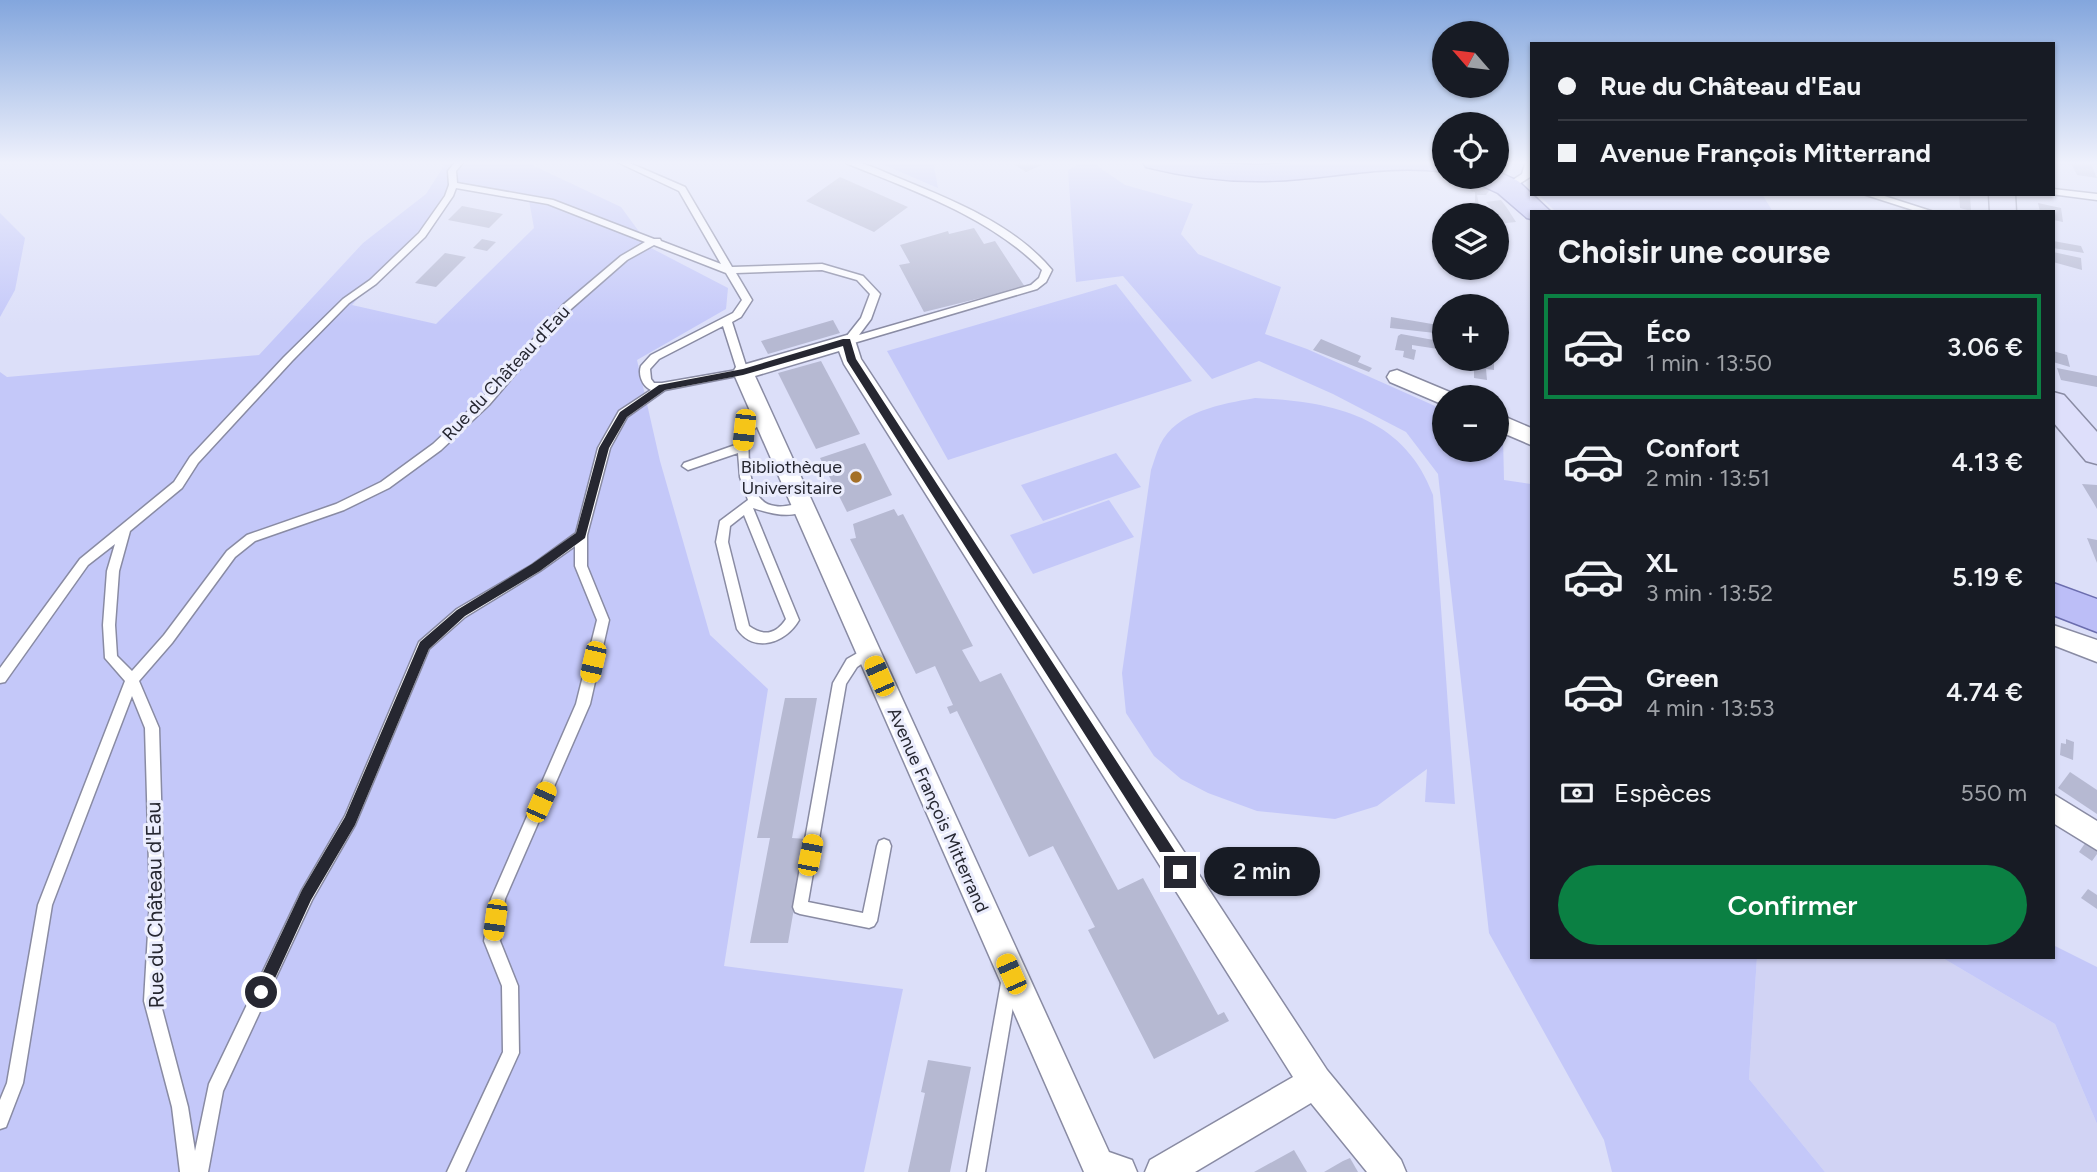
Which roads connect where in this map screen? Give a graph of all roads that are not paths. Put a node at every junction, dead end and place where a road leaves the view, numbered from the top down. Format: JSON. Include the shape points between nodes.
{"nodes":[{"id":1,"x":436,"y":216,"type":"edge"},
{"id":2,"x":587,"y":216,"type":"edge"},
{"id":3,"x":697,"y":216,"type":"edge"},
{"id":4,"x":970,"y":216,"type":"edge"},
{"id":5,"x":657,"y":242,"type":"junction"},
{"id":6,"x":727,"y":270,"type":"junction"},
{"id":7,"x":726,"y":320,"type":"junction"},
{"id":8,"x":846,"y":341,"type":"junction"},
{"id":9,"x":743,"y":372,"type":"junction"},
{"id":10,"x":1398,"y":377,"type":"dead end"},
{"id":11,"x":663,"y":387,"type":"junction"},
{"id":12,"x":1432,"y":393,"type":"edge"},
{"id":13,"x":2055,"y":404,"type":"edge"},
{"id":14,"x":763,"y":416,"type":"junction"},
{"id":15,"x":1509,"y":427,"type":"edge"},
{"id":16,"x":1530,"y":437,"type":"edge"},
{"id":17,"x":742,"y":447,"type":"junction"},
{"id":18,"x":2097,"y":453,"type":"edge"},
{"id":19,"x":688,"y":466,"type":"dead end"},
{"id":20,"x":751,"y":504,"type":"junction"},
{"id":21,"x":803,"y":507,"type":"junction"},
{"id":22,"x":124,"y":530,"type":"junction"},
{"id":23,"x":581,"y":535,"type":"junction"},
{"id":24,"x":2055,"y":599,"type":"edge"},
{"id":25,"x":2097,"y":616,"type":"edge"},
{"id":26,"x":2055,"y":636,"type":"edge"},
{"id":27,"x":2097,"y":651,"type":"edge"},
{"id":28,"x":868,"y":652,"type":"junction"},
{"id":29,"x":0,"y":678,"type":"edge"},
{"id":30,"x":132,"y":680,"type":"junction"},
{"id":31,"x":2055,"y":808,"type":"edge"},
{"id":32,"x":2097,"y":837,"type":"edge"},
{"id":33,"x":884,"y":846,"type":"dead end"},
{"id":34,"x":1011,"y":974,"type":"junction"},
{"id":35,"x":1315,"y":1082,"type":"junction"},
{"id":36,"x":0,"y":1121,"type":"edge"},
{"id":37,"x":189,"y":1172,"type":"edge"},
{"id":38,"x":199,"y":1172,"type":"edge"},
{"id":39,"x":456,"y":1172,"type":"edge"},
{"id":40,"x":976,"y":1172,"type":"edge"},
{"id":41,"x":1120,"y":1172,"type":"edge"},
{"id":42,"x":1162,"y":1172,"type":"edge"},
{"id":43,"x":1389,"y":1172,"type":"edge"}],
"edges":[{"from":1,"to":22,"type":"lane","via":[[373,282],[346,301],[194,460],[178,485]]},
{"from":2,"to":5,"type":"lane"},
{"from":3,"to":6,"type":"lane"},
{"from":4,"to":8,"type":"lane","via":[[1029,251],[1047,270],[1043,280],[1034,287]]},
{"from":5,"to":6,"type":"lane"},
{"from":5,"to":30,"type":"lane","name":"Rue du Château d'Eau","via":[[624,258],[567,307],[485,402],[437,447],[385,485],[340,507],[251,538],[231,554]]},
{"from":6,"to":7,"type":"lane","via":[[747,300]]},
{"from":6,"to":8,"type":"lane","via":[[822,267],[860,278],[875,294],[866,318]]},
{"from":7,"to":9,"type":"lane"},
{"from":7,"to":11,"type":"lane","via":[[655,358],[645,368],[651,386]]},
{"from":8,"to":9,"type":"street"},
{"from":8,"to":35,"type":"street","via":[[851,359]]},
{"from":9,"to":11,"type":"lane"},
{"from":9,"to":14,"type":"street","name":"Avenue François Mitterrand"},
{"from":10,"to":12,"type":"street"},
{"from":11,"to":23,"type":"lane","via":[[623,414],[604,448]]},
{"from":13,"to":18,"type":"main road"},
{"from":14,"to":17,"type":"lane","via":[[744,430]]},
{"from":14,"to":21,"type":"street","name":"Avenue François Mitterrand"},
{"from":15,"to":16,"type":"street"},
{"from":17,"to":19,"type":"lane"},
{"from":17,"to":20,"type":"lane"},
{"from":20,"to":20,"type":"lane","via":[[724,524],[722,542],[743,629],[753,637],[772,639],[787,631],[793,620]]},
{"from":20,"to":21,"type":"lane","via":[[773,511]]},
{"from":21,"to":28,"type":"street","name":"Avenue François Mitterrand"},
{"from":22,"to":29,"type":"lane","via":[[84,562]]},
{"from":22,"to":30,"type":"lane","name":"Rue du Château d'Eau","via":[[113,571],[109,625],[111,658]]},
{"from":23,"to":38,"type":"lane","via":[[461,613],[424,646],[351,820],[307,895],[215,1090]]},
{"from":23,"to":39,"type":"lane","via":[[581,566],[603,620],[583,704],[498,899],[492,941],[510,986],[511,1053]]},
{"from":24,"to":25,"type":"main road"},
{"from":26,"to":27,"type":"street"},
{"from":28,"to":33,"type":"lane","via":[[852,663],[840,683],[800,907],[869,921]]},
{"from":28,"to":34,"type":"street","name":"Avenue François Mitterrand"},
{"from":30,"to":36,"type":"lane","name":"Rue du Château d'Eau","via":[[45,905],[15,1083]]},
{"from":30,"to":37,"type":"lane","name":"Rue du Château d'Eau","via":[[152,728],[157,899],[152,1000],[180,1107]]},
{"from":31,"to":32,"type":"street"},
{"from":34,"to":40,"type":"lane"},
{"from":34,"to":41,"type":"street","name":"Avenue François Mitterrand","via":[[1098,1165]]},
{"from":35,"to":42,"type":"street"},
{"from":35,"to":43,"type":"street"}]}
